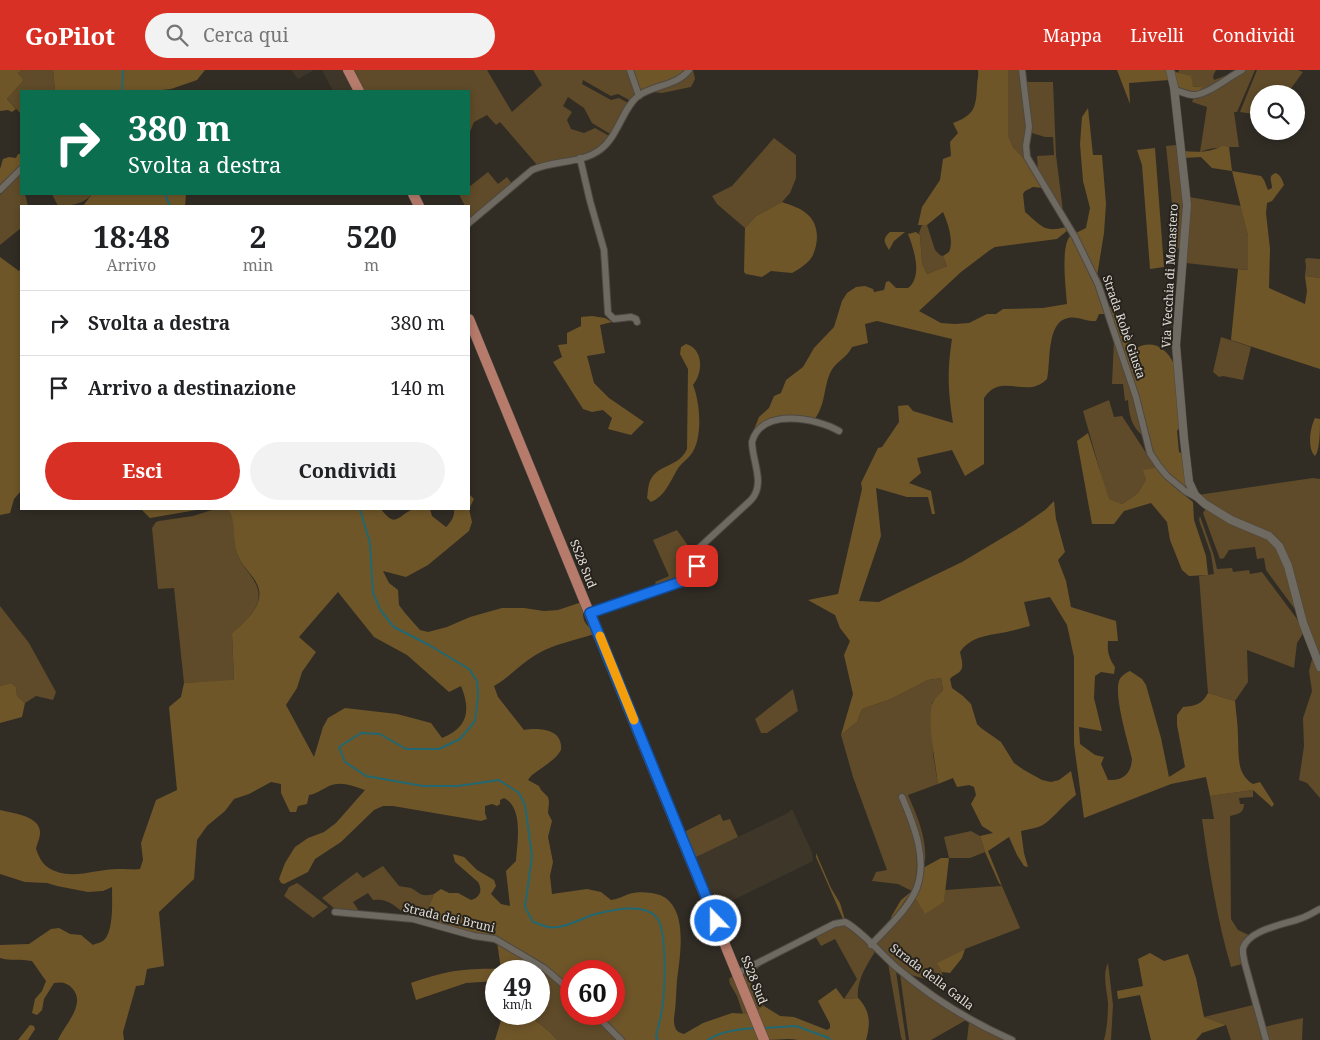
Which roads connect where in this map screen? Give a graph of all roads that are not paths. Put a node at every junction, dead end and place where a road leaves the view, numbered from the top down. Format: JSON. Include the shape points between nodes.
{"nodes":[{"id":1,"x":348,"y":70,"type":"edge"},
{"id":2,"x":630,"y":70,"type":"edge"},
{"id":3,"x":689,"y":70,"type":"edge"},
{"id":4,"x":1022,"y":70,"type":"edge"},
{"id":5,"x":1170,"y":70,"type":"edge"},
{"id":6,"x":1242,"y":70,"type":"edge"},
{"id":7,"x":358,"y":90,"type":"edge"},
{"id":8,"x":1174,"y":90,"type":"junction"},
{"id":9,"x":639,"y":96,"type":"junction"},
{"id":10,"x":580,"y":158,"type":"junction"},
{"id":11,"x":20,"y":170,"type":"edge"},
{"id":12,"x":0,"y":190,"type":"edge"},
{"id":13,"x":470,"y":222,"type":"edge"},
{"id":14,"x":470,"y":321,"type":"edge"},
{"id":15,"x":637,"y":322,"type":"dead end"},
{"id":16,"x":839,"y":431,"type":"dead end"},
{"id":17,"x":1196,"y":497,"type":"junction"},
{"id":18,"x":590,"y":613,"type":"junction"},
{"id":19,"x":1320,"y":667,"type":"edge"},
{"id":20,"x":902,"y":797,"type":"dead end"},
{"id":21,"x":1320,"y":909,"type":"edge"},
{"id":22,"x":335,"y":912,"type":"dead end"},
{"id":23,"x":871,"y":945,"type":"junction"},
{"id":24,"x":738,"y":973,"type":"junction"},
{"id":25,"x":560,"y":982,"type":"edge"},
{"id":26,"x":606,"y":1025,"type":"edge"},
{"id":27,"x":621,"y":1040,"type":"edge"},
{"id":28,"x":764,"y":1040,"type":"edge"},
{"id":29,"x":1012,"y":1040,"type":"edge"},
{"id":30,"x":1266,"y":1040,"type":"edge"}],
"edges":[{"from":1,"to":7,"type":"main road"},
{"from":2,"to":9,"type":"street"},
{"from":3,"to":9,"type":"street","via":[[681,78]]},
{"from":4,"to":17,"type":"street","name":"Strada Robè Giusta","via":[[1029,126],[1027,157],[1075,237],[1098,284],[1136,397],[1150,453],[1167,476],[1184,492]]},
{"from":5,"to":8,"type":"street","name":"Via Vecchia di Monastero"},
{"from":6,"to":8,"type":"street","via":[[1200,94]]},
{"from":8,"to":17,"type":"street","name":"Via Vecchia di Monastero","via":[[1187,208],[1177,357],[1189,479]]},
{"from":9,"to":10,"type":"street","via":[[606,145],[592,155]]},
{"from":10,"to":13,"type":"street","via":[[534,169]]},
{"from":10,"to":15,"type":"street","via":[[604,250],[608,313],[614,319],[633,317]]},
{"from":11,"to":12,"type":"street"},
{"from":14,"to":18,"type":"main road","name":"SS28 Sud"},
{"from":16,"to":18,"type":"street","via":[[820,423],[790,418],[764,425],[752,442],[758,480],[756,494],[699,548],[697,568],[691,578]]},
{"from":17,"to":19,"type":"street","via":[[1228,518],[1270,537],[1280,546]]},
{"from":18,"to":24,"type":"main road","name":"SS28 Sud"},
{"from":20,"to":23,"type":"street","via":[[918,844],[918,884],[904,908]]},
{"from":21,"to":30,"type":"street","via":[[1303,918],[1265,929],[1244,947],[1245,964]]},
{"from":22,"to":25,"type":"street","name":"Strada dei Bruni","via":[[410,919],[495,939],[544,968]]},
{"from":23,"to":24,"type":"street","name":"Strada della Galla","via":[[850,925],[840,922]]},
{"from":23,"to":29,"type":"street","name":"Strada della Galla","via":[[907,976],[959,1013]]},
{"from":24,"to":28,"type":"main road","name":"SS28 Sud"},
{"from":26,"to":27,"type":"street"}]}
